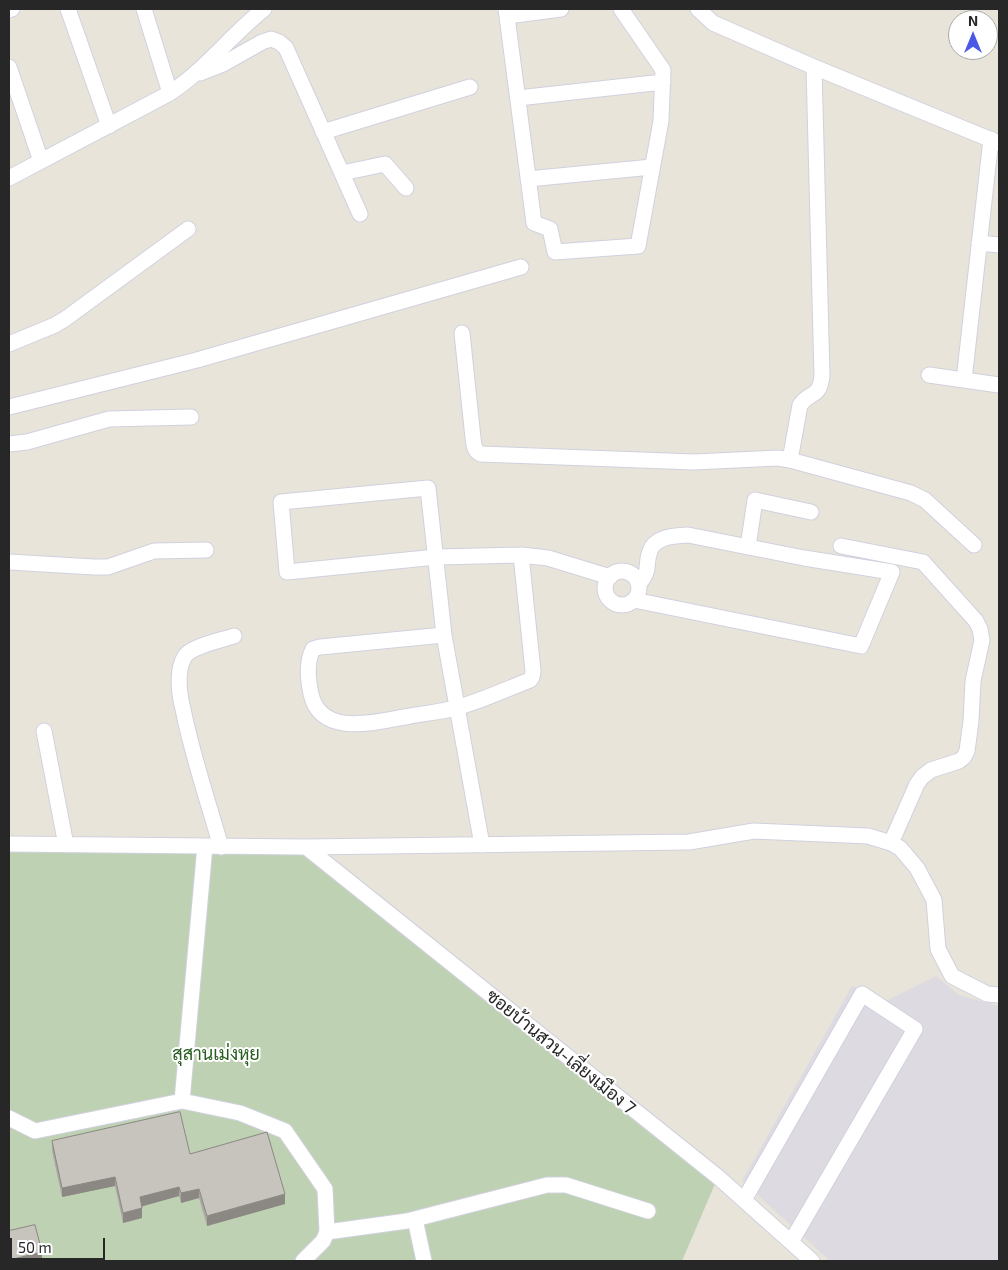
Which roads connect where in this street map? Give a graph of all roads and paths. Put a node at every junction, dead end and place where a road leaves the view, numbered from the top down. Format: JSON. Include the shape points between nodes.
{"nodes":[{"id":1,"x":68,"y":9,"type":"edge"},
{"id":2,"x":144,"y":9,"type":"edge"},
{"id":3,"x":264,"y":9,"type":"edge"},
{"id":4,"x":560,"y":9,"type":"edge"},
{"id":5,"x":621,"y":9,"type":"edge"},
{"id":6,"x":698,"y":9,"type":"edge"},
{"id":7,"x":507,"y":12,"type":"edge"},
{"id":8,"x":9,"y":67,"type":"edge"},
{"id":9,"x":814,"y":67,"type":"junction"},
{"id":10,"x":194,"y":76,"type":"junction"},
{"id":11,"x":662,"y":82,"type":"junction"},
{"id":12,"x":470,"y":88,"type":"dead end"},
{"id":13,"x":170,"y":92,"type":"junction"},
{"id":14,"x":518,"y":98,"type":"junction"},
{"id":15,"x":109,"y":126,"type":"junction"},
{"id":16,"x":323,"y":132,"type":"junction"},
{"id":17,"x":995,"y":141,"type":"edge"},
{"id":18,"x":42,"y":161,"type":"junction"},
{"id":19,"x":652,"y":167,"type":"junction"},
{"id":20,"x":342,"y":173,"type":"junction"},
{"id":21,"x":9,"y":178,"type":"edge"},
{"id":22,"x":528,"y":179,"type":"junction"},
{"id":23,"x":406,"y":188,"type":"dead end"},
{"id":24,"x":360,"y":214,"type":"dead end"},
{"id":25,"x":188,"y":229,"type":"dead end"},
{"id":26,"x":979,"y":243,"type":"junction"},
{"id":27,"x":999,"y":245,"type":"edge"},
{"id":28,"x":521,"y":267,"type":"dead end"},
{"id":29,"x":462,"y":333,"type":"dead end"},
{"id":30,"x":9,"y":344,"type":"edge"},
{"id":31,"x":929,"y":375,"type":"dead end"},
{"id":32,"x":964,"y":380,"type":"junction"},
{"id":33,"x":999,"y":385,"type":"edge"},
{"id":34,"x":9,"y":407,"type":"edge"},
{"id":35,"x":191,"y":417,"type":"dead end"},
{"id":36,"x":9,"y":444,"type":"edge"},
{"id":37,"x":790,"y":460,"type":"junction"},
{"id":38,"x":811,"y":512,"type":"dead end"},
{"id":39,"x":974,"y":545,"type":"dead end"},
{"id":40,"x":748,"y":546,"type":"junction"},
{"id":41,"x":841,"y":546,"type":"dead end"},
{"id":42,"x":206,"y":550,"type":"dead end"},
{"id":43,"x":521,"y":554,"type":"junction"},
{"id":44,"x":436,"y":557,"type":"junction"},
{"id":45,"x":9,"y":562,"type":"edge"},
{"id":46,"x":610,"y":577,"type":"junction"},
{"id":47,"x":639,"y":584,"type":"junction"},
{"id":48,"x":634,"y":600,"type":"junction"},
{"id":49,"x":444,"y":635,"type":"junction"},
{"id":50,"x":234,"y":636,"type":"dead end"},
{"id":51,"x":458,"y":707,"type":"junction"},
{"id":52,"x":44,"y":731,"type":"dead end"},
{"id":53,"x":891,"y":843,"type":"junction"},
{"id":54,"x":9,"y":844,"type":"edge"},
{"id":55,"x":66,"y":845,"type":"junction"},
{"id":56,"x":482,"y":845,"type":"junction"},
{"id":57,"x":206,"y":846,"type":"junction"},
{"id":58,"x":221,"y":847,"type":"junction"},
{"id":59,"x":306,"y":847,"type":"junction"},
{"id":60,"x":999,"y":996,"type":"edge"},
{"id":61,"x":182,"y":1101,"type":"junction"},
{"id":62,"x":9,"y":1118,"type":"edge"},
{"id":63,"x":744,"y":1200,"type":"junction"},
{"id":64,"x":648,"y":1211,"type":"dead end"},
{"id":65,"x":415,"y":1219,"type":"junction"},
{"id":66,"x":327,"y":1232,"type":"junction"},
{"id":67,"x":791,"y":1242,"type":"junction"},
{"id":68,"x":303,"y":1261,"type":"edge"},
{"id":69,"x":424,"y":1261,"type":"edge"},
{"id":70,"x":812,"y":1261,"type":"edge"}],
"edges":[{"from":1,"to":15,"type":"street"},
{"from":2,"to":13,"type":"street"},
{"from":3,"to":10,"type":"street"},
{"from":4,"to":7,"type":"street"},
{"from":5,"to":11,"type":"street","via":[[663,70]]},
{"from":6,"to":9,"type":"street","via":[[713,23]]},
{"from":7,"to":14,"type":"street"},
{"from":8,"to":18,"type":"street"},
{"from":9,"to":17,"type":"street"},
{"from":9,"to":37,"type":"street","via":[[822,376],[817,392],[800,405]]},
{"from":10,"to":13,"type":"street"},
{"from":10,"to":16,"type":"street","via":[[262,42],[271,39],[279,42],[286,48]]},
{"from":11,"to":14,"type":"street"},
{"from":11,"to":19,"type":"street","via":[[661,121]]},
{"from":12,"to":16,"type":"street"},
{"from":13,"to":15,"type":"street"},
{"from":14,"to":22,"type":"street"},
{"from":15,"to":18,"type":"street"},
{"from":16,"to":20,"type":"street"},
{"from":17,"to":26,"type":"street"},
{"from":18,"to":21,"type":"street"},
{"from":19,"to":22,"type":"street"},
{"from":19,"to":22,"type":"street","via":[[638,246],[555,252],[550,229],[534,223]]},
{"from":20,"to":23,"type":"street","via":[[385,164]]},
{"from":20,"to":24,"type":"street"},
{"from":25,"to":30,"type":"street","via":[[65,319]]},
{"from":26,"to":27,"type":"street"},
{"from":26,"to":32,"type":"street"},
{"from":28,"to":34,"type":"street","via":[[197,360]]},
{"from":29,"to":37,"type":"street","via":[[473,438],[477,452],[481,454],[694,462],[763,457]]},
{"from":31,"to":32,"type":"street"},
{"from":32,"to":33,"type":"street"},
{"from":35,"to":36,"type":"street","via":[[108,420],[28,442]]},
{"from":37,"to":39,"type":"street","via":[[911,493],[925,500]]},
{"from":38,"to":40,"type":"street","via":[[755,500]]},
{"from":40,"to":47,"type":"street","via":[[688,535],[667,537],[652,547],[648,571]]},
{"from":40,"to":48,"type":"street","via":[[892,572],[861,646]]},
{"from":41,"to":53,"type":"street","via":[[924,562],[976,621],[982,634],[973,681],[967,751],[959,761],[931,770],[922,777]]},
{"from":42,"to":45,"type":"street","via":[[154,551],[101,567]]},
{"from":43,"to":44,"type":"street"},
{"from":43,"to":46,"type":"street","via":[[548,558]]},
{"from":43,"to":51,"type":"street","via":[[532,677]]},
{"from":44,"to":44,"type":"street","via":[[428,488],[280,502],[287,572]]},
{"from":44,"to":49,"type":"street"},
{"from":46,"to":47,"type":"street","via":[[619,572],[629,573]]},
{"from":46,"to":48,"type":"street","via":[[606,592],[613,602],[624,605]]},
{"from":47,"to":48,"type":"street"},
{"from":49,"to":51,"type":"street"},
{"from":49,"to":51,"type":"street","via":[[313,649],[308,671],[309,685],[316,709],[348,724],[358,725]]},
{"from":50,"to":58,"type":"street","via":[[196,648],[186,655],[181,666],[182,708]]},
{"from":51,"to":56,"type":"street"},
{"from":52,"to":55,"type":"street"},
{"from":53,"to":56,"type":"street","via":[[868,836],[754,831],[688,842]]},
{"from":53,"to":60,"type":"street","via":[[918,868],[934,900],[938,949],[952,976],[987,994]]},
{"from":54,"to":55,"type":"street"},
{"from":55,"to":57,"type":"street"},
{"from":56,"to":59,"type":"street"},
{"from":57,"to":58,"type":"street"},
{"from":57,"to":61,"type":"street"},
{"from":58,"to":59,"type":"street"},
{"from":59,"to":63,"type":"street","name":"ซอยบ้านสวน-เลี่ยงเมือง 7"},
{"from":61,"to":62,"type":"street","via":[[35,1131]]},
{"from":61,"to":66,"type":"street","via":[[240,1112],[285,1131],[325,1189]]},
{"from":63,"to":67,"type":"street","name":"ซอยบ้านสวน-เลี่ยงเมือง 7"},
{"from":63,"to":67,"type":"street","via":[[862,994],[915,1029]]},
{"from":64,"to":65,"type":"street","via":[[554,1184]]},
{"from":65,"to":66,"type":"street"},
{"from":65,"to":69,"type":"street"},
{"from":66,"to":68,"type":"street","via":[[323,1241]]},
{"from":67,"to":70,"type":"street","name":"ซอยบ้านสวน-เลี่ยงเมือง 7"}]}
